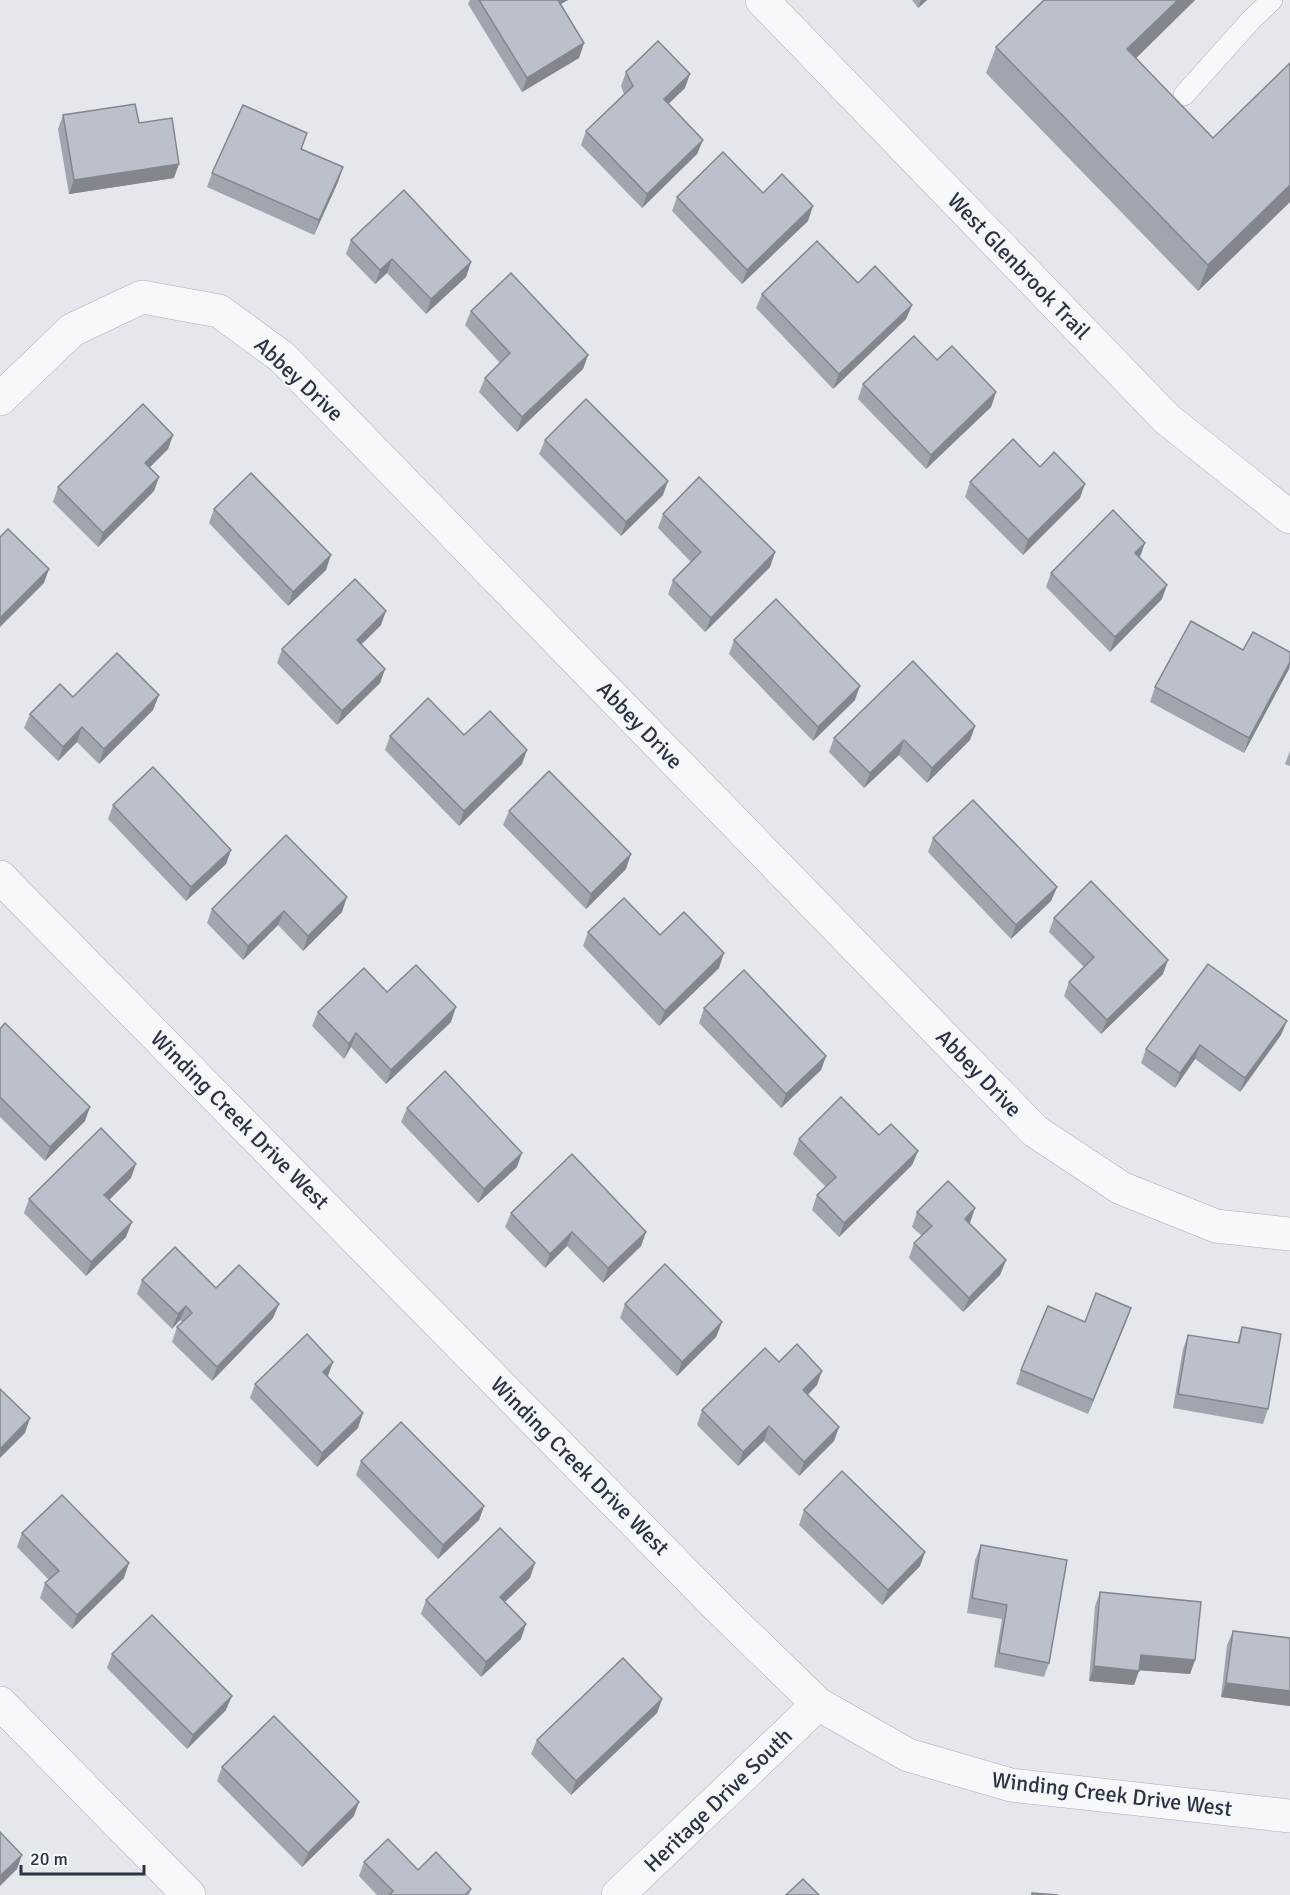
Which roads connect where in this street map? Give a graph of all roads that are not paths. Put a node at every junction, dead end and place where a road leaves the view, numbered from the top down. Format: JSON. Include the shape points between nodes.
{"nodes":[{"id":1,"x":762,"y":0,"type":"edge"},
{"id":2,"x":1272,"y":0,"type":"edge"},
{"id":3,"x":1184,"y":95,"type":"dead end"},
{"id":4,"x":0,"y":399,"type":"edge"},
{"id":5,"x":1290,"y":518,"type":"edge"},
{"id":6,"x":0,"y":877,"type":"edge"},
{"id":7,"x":1290,"y":1234,"type":"edge"},
{"id":8,"x":0,"y":1703,"type":"edge"},
{"id":9,"x":818,"y":1704,"type":"junction"},
{"id":10,"x":1290,"y":1816,"type":"edge"},
{"id":11,"x":189,"y":1895,"type":"edge"},
{"id":12,"x":618,"y":1895,"type":"edge"}],
"edges":[{"from":1,"to":5,"type":"street","name":"West Glenbrook Trail","via":[[1167,419]]},
{"from":2,"to":3,"type":"lane"},
{"from":4,"to":7,"type":"street","name":"Abbey Drive","via":[[72,330],[142,297],[219,311],[282,357],[1035,1131],[1121,1188],[1216,1226]]},
{"from":6,"to":9,"type":"street","name":"Winding Creek Drive West"},
{"from":8,"to":11,"type":"street"},
{"from":9,"to":10,"type":"street","name":"Winding Creek Drive West","via":[[908,1755],[1011,1785]]},
{"from":9,"to":12,"type":"street","name":"Heritage Drive South"}]}
